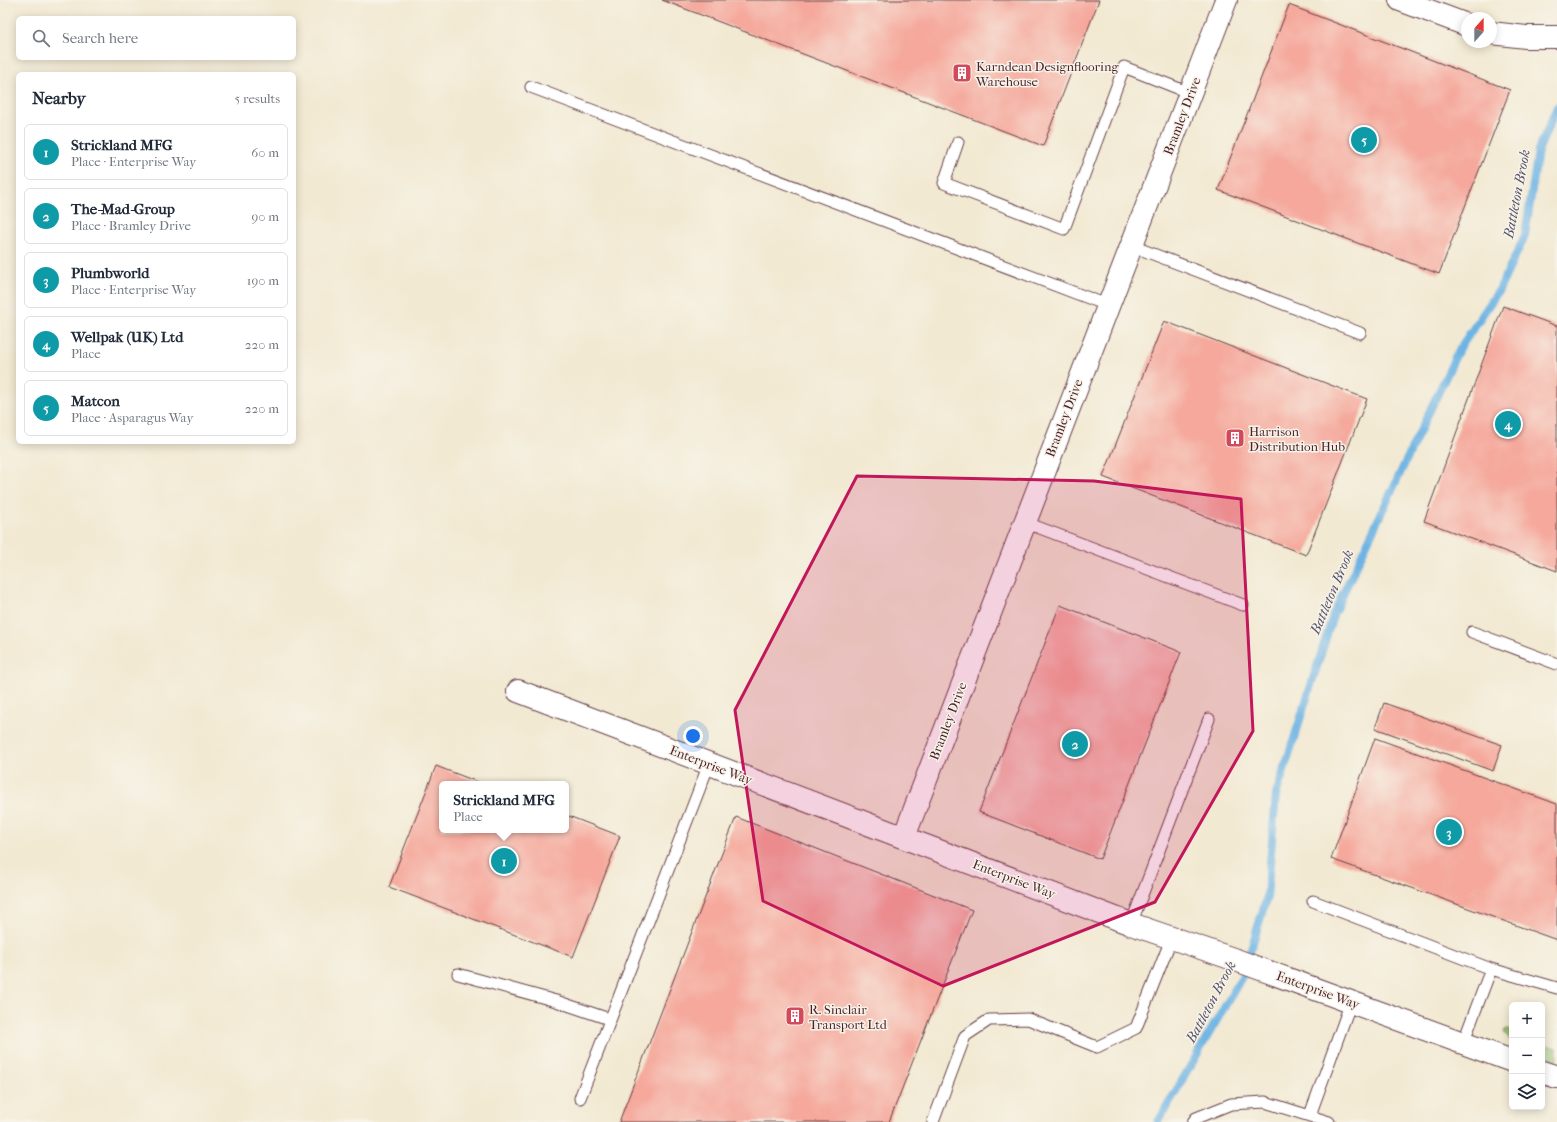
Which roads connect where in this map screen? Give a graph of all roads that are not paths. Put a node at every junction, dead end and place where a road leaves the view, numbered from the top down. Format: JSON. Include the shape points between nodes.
{"nodes":[{"id":1,"x":1226,"y":0,"type":"edge"},
{"id":2,"x":1400,"y":0,"type":"edge"},
{"id":3,"x":1461,"y":23,"type":"edge"},
{"id":4,"x":1497,"y":34,"type":"edge"},
{"id":5,"x":1557,"y":37,"type":"edge"},
{"id":6,"x":531,"y":87,"type":"dead end"},
{"id":7,"x":1190,"y":93,"type":"junction"},
{"id":8,"x":958,"y":142,"type":"dead end"},
{"id":9,"x":1132,"y":246,"type":"junction"},
{"id":10,"x":1108,"y":305,"type":"junction"},
{"id":11,"x":1360,"y":333,"type":"dead end"},
{"id":12,"x":1024,"y":522,"type":"junction"},
{"id":13,"x":1243,"y":605,"type":"dead end"},
{"id":14,"x":1472,"y":632,"type":"dead end"},
{"id":15,"x":1557,"y":664,"type":"edge"},
{"id":16,"x":518,"y":691,"type":"dead end"},
{"id":17,"x":1209,"y":719,"type":"dead end"},
{"id":18,"x":709,"y":764,"type":"junction"},
{"id":19,"x":904,"y":837,"type":"junction"},
{"id":20,"x":1313,"y":901,"type":"dead end"},
{"id":21,"x":1131,"y":924,"type":"junction"},
{"id":22,"x":1172,"y":937,"type":"junction"},
{"id":23,"x":1491,"y":969,"type":"junction"},
{"id":24,"x":458,"y":974,"type":"dead end"},
{"id":25,"x":1557,"y":988,"type":"edge"},
{"id":26,"x":1352,"y":1002,"type":"junction"},
{"id":27,"x":610,"y":1019,"type":"junction"},
{"id":28,"x":1463,"y":1043,"type":"junction"},
{"id":29,"x":1509,"y":1060,"type":"edge"},
{"id":30,"x":1545,"y":1073,"type":"edge"},
{"id":31,"x":1557,"y":1077,"type":"edge"},
{"id":32,"x":580,"y":1098,"type":"dead end"},
{"id":33,"x":1310,"y":1115,"type":"junction"},
{"id":34,"x":933,"y":1122,"type":"edge"},
{"id":35,"x":1193,"y":1122,"type":"edge"},
{"id":36,"x":1329,"y":1122,"type":"edge"}],
"edges":[{"from":1,"to":7,"type":"street","name":"Bramley Drive"},
{"from":2,"to":3,"type":"street"},
{"from":4,"to":5,"type":"street"},
{"from":6,"to":10,"type":"lane"},
{"from":7,"to":8,"type":"lane","via":[[1124,67],[1064,229],[944,183]]},
{"from":7,"to":9,"type":"street","name":"Bramley Drive"},
{"from":9,"to":10,"type":"street","name":"Bramley Drive"},
{"from":9,"to":11,"type":"lane"},
{"from":10,"to":12,"type":"street","name":"Bramley Drive"},
{"from":12,"to":13,"type":"lane"},
{"from":12,"to":19,"type":"street","name":"Bramley Drive"},
{"from":14,"to":15,"type":"lane"},
{"from":16,"to":18,"type":"street","name":"Enterprise Way"},
{"from":17,"to":21,"type":"lane"},
{"from":18,"to":19,"type":"street","name":"Enterprise Way"},
{"from":18,"to":27,"type":"lane"},
{"from":19,"to":21,"type":"street","name":"Enterprise Way"},
{"from":20,"to":23,"type":"lane"},
{"from":21,"to":22,"type":"street","name":"Enterprise Way"},
{"from":22,"to":26,"type":"street","name":"Enterprise Way"},
{"from":22,"to":34,"type":"lane","via":[[1136,1028],[1096,1047],[1028,1019],[989,1020],[965,1036]]},
{"from":23,"to":25,"type":"lane"},
{"from":23,"to":28,"type":"lane"},
{"from":24,"to":27,"type":"lane"},
{"from":26,"to":28,"type":"street","name":"Enterprise Way"},
{"from":26,"to":33,"type":"lane"},
{"from":27,"to":32,"type":"lane"},
{"from":28,"to":29,"type":"street","name":"Enterprise Way"},
{"from":30,"to":31,"type":"street"},
{"from":33,"to":35,"type":"lane","via":[[1266,1102],[1231,1104],[1196,1118]]},
{"from":33,"to":36,"type":"lane"}]}
